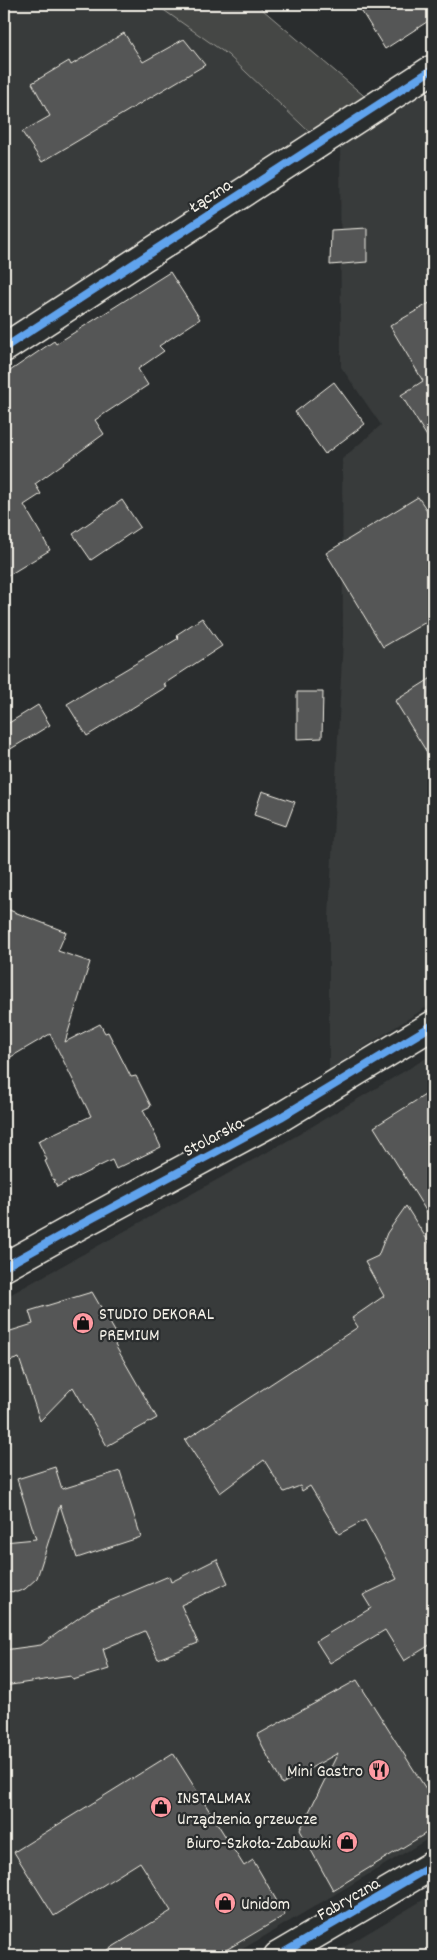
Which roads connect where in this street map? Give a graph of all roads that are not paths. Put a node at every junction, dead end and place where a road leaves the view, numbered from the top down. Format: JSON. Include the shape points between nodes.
{"nodes":[{"id":1,"x":433,"y":69,"type":"edge"},
{"id":2,"x":4,"y":348,"type":"edge"},
{"id":3,"x":433,"y":1025,"type":"edge"},
{"id":4,"x":4,"y":1267,"type":"edge"},
{"id":5,"x":433,"y":1865,"type":"edge"},
{"id":6,"x":278,"y":1956,"type":"edge"}],
"edges":[{"from":1,"to":2,"type":"street","name":"Łączna"},
{"from":3,"to":4,"type":"street","name":"Stolarska","via":[[281,1117]]},
{"from":5,"to":6,"type":"street","name":"Fabryczna"}]}
